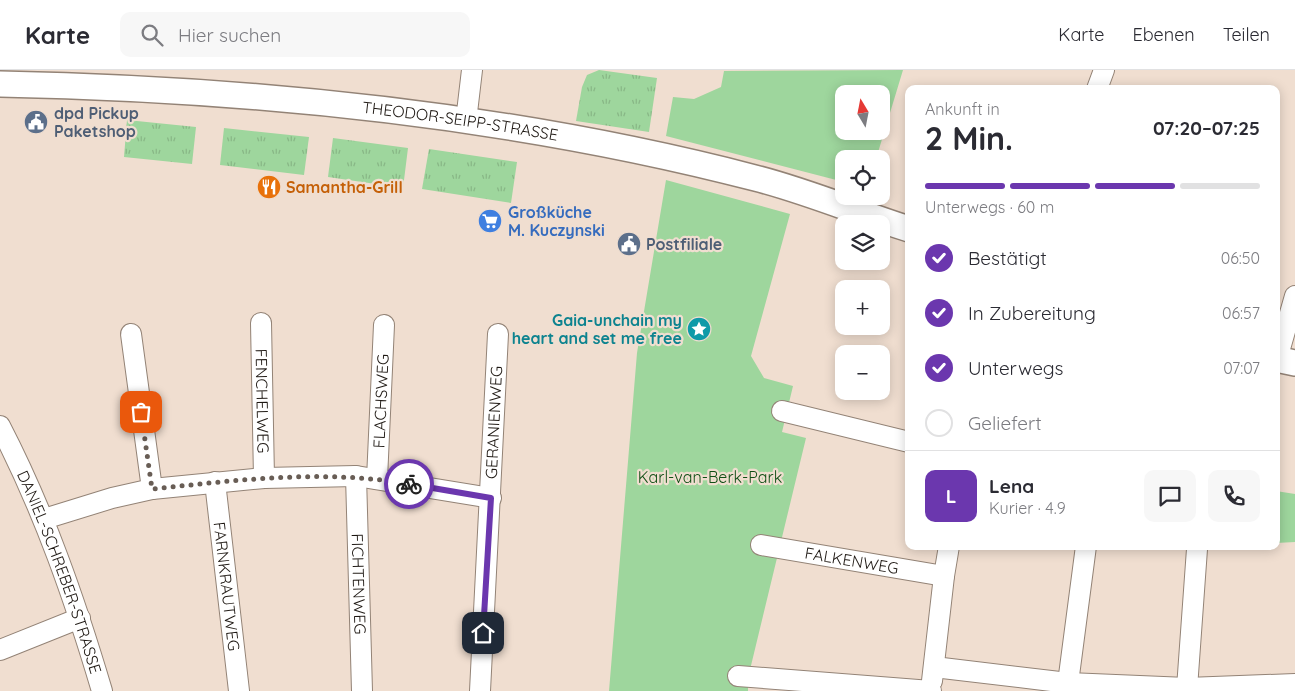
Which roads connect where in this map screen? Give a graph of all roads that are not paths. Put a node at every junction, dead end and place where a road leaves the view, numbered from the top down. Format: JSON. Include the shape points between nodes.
{"nodes":[{"id":1,"x":472,"y":70,"type":"edge"},
{"id":2,"x":1104,"y":70,"type":"edge"},
{"id":3,"x":0,"y":84,"type":"edge"},
{"id":4,"x":1098,"y":85,"type":"edge"},
{"id":5,"x":466,"y":122,"type":"junction"},
{"id":6,"x":905,"y":228,"type":"edge"},
{"id":7,"x":1295,"y":296,"type":"edge"},
{"id":8,"x":261,"y":324,"type":"dead end"},
{"id":9,"x":384,"y":325,"type":"dead end"},
{"id":10,"x":131,"y":334,"type":"dead end"},
{"id":11,"x":498,"y":334,"type":"dead end"},
{"id":12,"x":1283,"y":360,"type":"edge"},
{"id":13,"x":782,"y":411,"type":"dead end"},
{"id":14,"x":0,"y":426,"type":"edge"},
{"id":15,"x":905,"y":441,"type":"edge"},
{"id":16,"x":356,"y":476,"type":"junction"},
{"id":17,"x":264,"y":478,"type":"junction"},
{"id":18,"x":377,"y":479,"type":"junction"},
{"id":19,"x":215,"y":482,"type":"junction"},
{"id":20,"x":152,"y":489,"type":"junction"},
{"id":21,"x":491,"y":498,"type":"junction"},
{"id":22,"x":44,"y":519,"type":"junction"},
{"id":23,"x":761,"y":545,"type":"dead end"},
{"id":24,"x":949,"y":550,"type":"edge"},
{"id":25,"x":1085,"y":550,"type":"edge"},
{"id":26,"x":1197,"y":550,"type":"edge"},
{"id":27,"x":944,"y":576,"type":"junction"},
{"id":28,"x":80,"y":618,"type":"junction"},
{"id":29,"x":0,"y":650,"type":"edge"},
{"id":30,"x":934,"y":667,"type":"junction"},
{"id":31,"x":738,"y":676,"type":"dead end"},
{"id":32,"x":1068,"y":683,"type":"junction"},
{"id":33,"x":1295,"y":684,"type":"edge"},
{"id":34,"x":1187,"y":688,"type":"junction"},
{"id":35,"x":102,"y":691,"type":"edge"},
{"id":36,"x":239,"y":691,"type":"edge"},
{"id":37,"x":362,"y":691,"type":"edge"},
{"id":38,"x":480,"y":691,"type":"edge"},
{"id":39,"x":931,"y":691,"type":"edge"}],
"edges":[{"from":1,"to":5,"type":"street"},
{"from":2,"to":4,"type":"street"},
{"from":3,"to":5,"type":"street","name":"THEODOR-SEIPP-STRASSE","via":[[111,86],[212,93],[326,103]]},
{"from":5,"to":6,"type":"street","name":"THEODOR-SEIPP-STRASSE","via":[[638,151],[746,176]]},
{"from":7,"to":12,"type":"street"},
{"from":8,"to":17,"type":"street","name":"FENCHELWEG"},
{"from":9,"to":18,"type":"street","name":"FLACHSWEG"},
{"from":10,"to":20,"type":"street"},
{"from":11,"to":21,"type":"street","name":"GERANIENWEG"},
{"from":13,"to":15,"type":"street"},
{"from":14,"to":22,"type":"street","name":"DANIEL-SCHREBER-STRASSE"},
{"from":16,"to":17,"type":"street"},
{"from":16,"to":18,"type":"street"},
{"from":16,"to":37,"type":"street","name":"FICHTENWEG"},
{"from":17,"to":19,"type":"street"},
{"from":18,"to":21,"type":"street"},
{"from":19,"to":20,"type":"street"},
{"from":19,"to":36,"type":"street","name":"FARNKRAUTWEG"},
{"from":20,"to":22,"type":"street"},
{"from":21,"to":38,"type":"street","name":"GERANIENWEG"},
{"from":22,"to":28,"type":"street","name":"DANIEL-SCHREBER-STRASSE"},
{"from":23,"to":27,"type":"street","name":"FALKENWEG"},
{"from":24,"to":27,"type":"street"},
{"from":25,"to":32,"type":"street"},
{"from":26,"to":34,"type":"street"},
{"from":27,"to":30,"type":"street"},
{"from":28,"to":29,"type":"street"},
{"from":28,"to":35,"type":"street","name":"DANIEL-SCHREBER-STRASSE"},
{"from":30,"to":32,"type":"street"},
{"from":30,"to":39,"type":"street"},
{"from":31,"to":39,"type":"street"},
{"from":32,"to":34,"type":"street"},
{"from":33,"to":34,"type":"street"}]}
